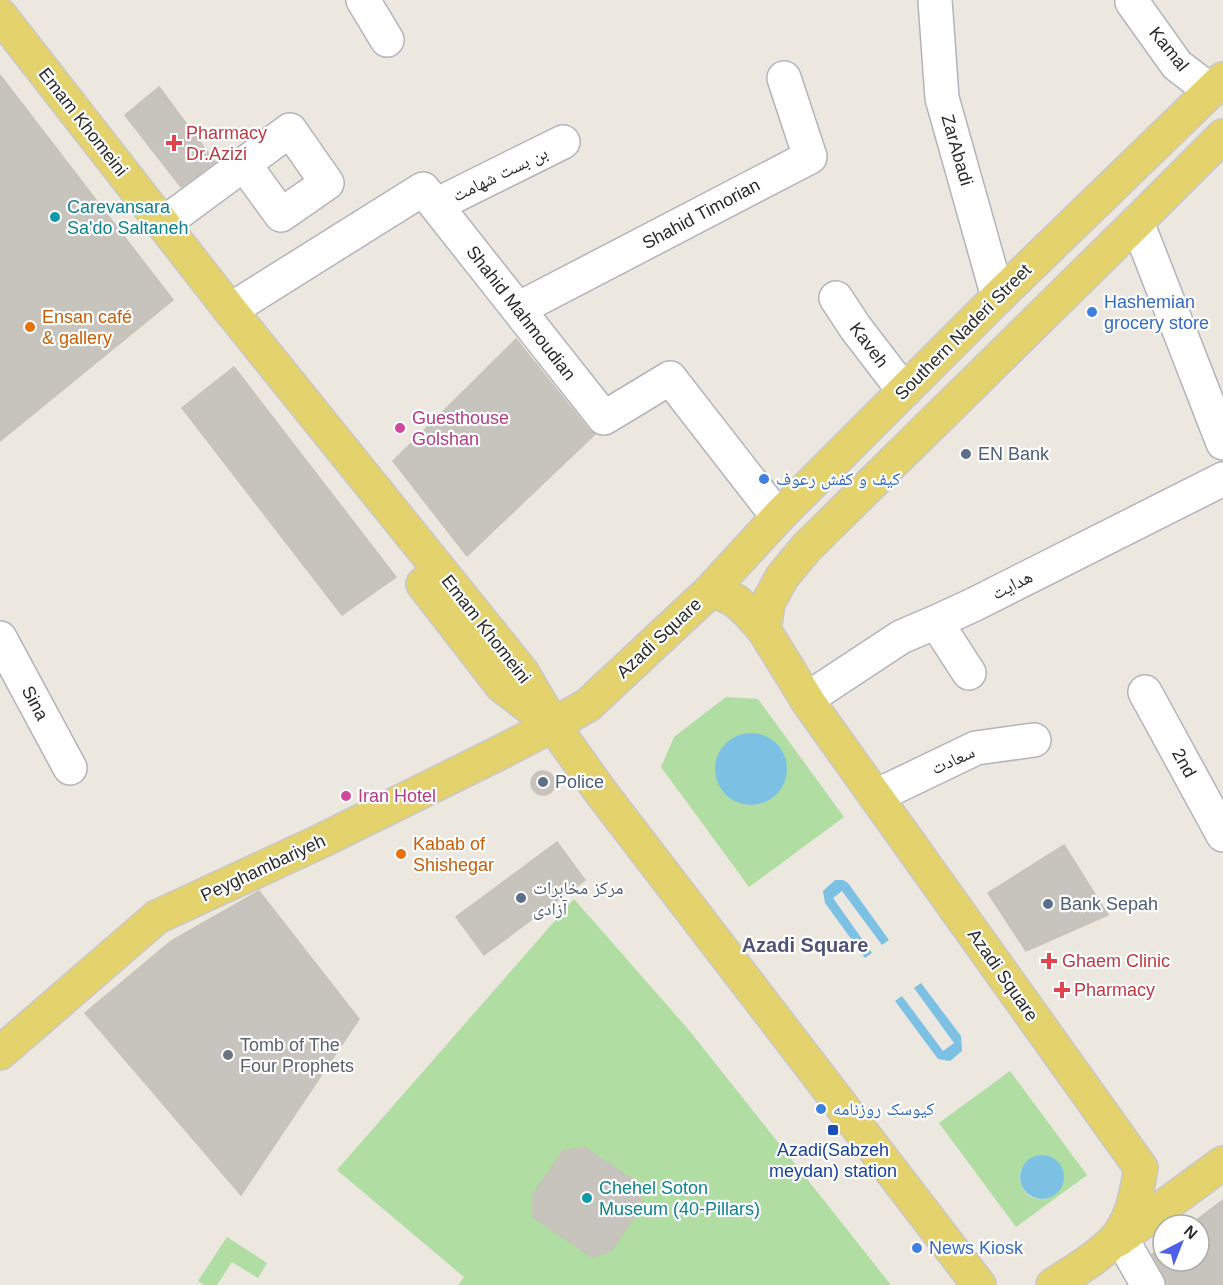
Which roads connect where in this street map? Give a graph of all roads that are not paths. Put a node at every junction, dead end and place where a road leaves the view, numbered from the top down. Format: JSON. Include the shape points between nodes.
{"nodes":[{"id":1,"x":363,"y":0,"type":"edge"},
{"id":2,"x":935,"y":0,"type":"edge"},
{"id":3,"x":1132,"y":2,"type":"dead end"},
{"id":4,"x":0,"y":15,"type":"edge"},
{"id":5,"x":387,"y":40,"type":"dead end"},
{"id":6,"x":0,"y":41,"type":"edge"},
{"id":7,"x":784,"y":78,"type":"dead end"},
{"id":8,"x":1217,"y":85,"type":"edge"},
{"id":9,"x":1223,"y":136,"type":"edge"},
{"id":10,"x":563,"y":142,"type":"dead end"},
{"id":11,"x":244,"y":164,"type":"dead end"},
{"id":12,"x":436,"y":205,"type":"junction"},
{"id":13,"x":1137,"y":222,"type":"junction"},
{"id":14,"x":163,"y":224,"type":"junction"},
{"id":15,"x":998,"y":297,"type":"junction"},
{"id":16,"x":836,"y":298,"type":"dead end"},
{"id":17,"x":518,"y":309,"type":"junction"},
{"id":18,"x":230,"y":310,"type":"junction"},
{"id":19,"x":904,"y":392,"type":"junction"},
{"id":20,"x":1223,"y":443,"type":"edge"},
{"id":21,"x":1223,"y":479,"type":"edge"},
{"id":22,"x":778,"y":517,"type":"junction"},
{"id":23,"x":721,"y":579,"type":"junction"},
{"id":24,"x":772,"y":596,"type":"junction"},
{"id":25,"x":936,"y":622,"type":"junction"},
{"id":26,"x":764,"y":630,"type":"junction"},
{"id":27,"x":0,"y":638,"type":"edge"},
{"id":28,"x":969,"y":673,"type":"dead end"},
{"id":29,"x":1144,"y":692,"type":"dead end"},
{"id":30,"x":807,"y":699,"type":"junction"},
{"id":31,"x":553,"y":725,"type":"junction"},
{"id":32,"x":1034,"y":740,"type":"dead end"},
{"id":33,"x":70,"y":768,"type":"dead end"},
{"id":34,"x":876,"y":796,"type":"junction"},
{"id":35,"x":1223,"y":835,"type":"edge"},
{"id":36,"x":0,"y":1053,"type":"edge"},
{"id":37,"x":1223,"y":1163,"type":"edge"},
{"id":38,"x":1116,"y":1241,"type":"junction"},
{"id":39,"x":979,"y":1285,"type":"edge"},
{"id":40,"x":1053,"y":1285,"type":"edge"},
{"id":41,"x":1148,"y":1285,"type":"edge"}],
"edges":[{"from":1,"to":5,"type":"street"},
{"from":2,"to":15,"type":"street","name":"ZarAbadi","via":[[942,98]]},
{"from":3,"to":8,"type":"street","name":"Kamal","via":[[1177,65]]},
{"from":4,"to":14,"type":"main road","name":"Emam Khomeini"},
{"from":6,"to":31,"type":"main road","name":"Emam Khomeini","via":[[502,686]]},
{"from":7,"to":17,"type":"street","name":"Shahid Timorian","via":[[810,157]]},
{"from":8,"to":15,"type":"main road","name":"Southern Naderi Street"},
{"from":9,"to":13,"type":"main road"},
{"from":10,"to":12,"type":"street","name":"بن بست شهامت"},
{"from":11,"to":14,"type":"street"},
{"from":12,"to":17,"type":"street","name":"Shahid Mahmoudian"},
{"from":12,"to":18,"type":"street","name":"Shahid Mahmoudian","via":[[423,189]]},
{"from":13,"to":20,"type":"street"},
{"from":13,"to":24,"type":"main road","via":[[807,547]]},
{"from":14,"to":18,"type":"main road","name":"Emam Khomeini"},
{"from":15,"to":19,"type":"main road","name":"Southern Naderi Street"},
{"from":16,"to":19,"type":"street","name":"Kaveh"},
{"from":17,"to":22,"type":"street","name":"Shahid Mahmoudian","via":[[604,418],[670,378]]},
{"from":18,"to":31,"type":"main road","name":"Emam Khomeini","via":[[522,672]]},
{"from":19,"to":22,"type":"main road","name":"Southern Naderi Street"},
{"from":21,"to":25,"type":"street","name":"هدایت"},
{"from":22,"to":23,"type":"main road","name":"Southern Naderi Street"},
{"from":23,"to":24,"type":"main road","via":[[734,578],[748,592]]},
{"from":23,"to":26,"type":"main road","name":"Azadi Square","via":[[724,595]]},
{"from":23,"to":31,"type":"main road","name":"Azadi Square","via":[[588,705]]},
{"from":24,"to":26,"type":"main road"},
{"from":25,"to":28,"type":"street"},
{"from":25,"to":30,"type":"street","name":"هدایت","via":[[901,637]]},
{"from":26,"to":30,"type":"main road","name":"Azadi Square"},
{"from":27,"to":33,"type":"street","name":"Sina"},
{"from":29,"to":35,"type":"street","name":"2nd"},
{"from":30,"to":34,"type":"main road","name":"Azadi Square"},
{"from":31,"to":36,"type":"main road","name":"Peyghambariyeh","via":[[158,917]]},
{"from":31,"to":39,"type":"main road","via":[[600,792]]},
{"from":32,"to":34,"type":"street","name":"سعادت","via":[[976,748]]},
{"from":34,"to":38,"type":"main road","name":"Azadi Square","via":[[1141,1168],[1131,1212]]},
{"from":37,"to":38,"type":"main road"},
{"from":38,"to":40,"type":"main road","name":"Azadi Square"},
{"from":38,"to":41,"type":"street"}]}
